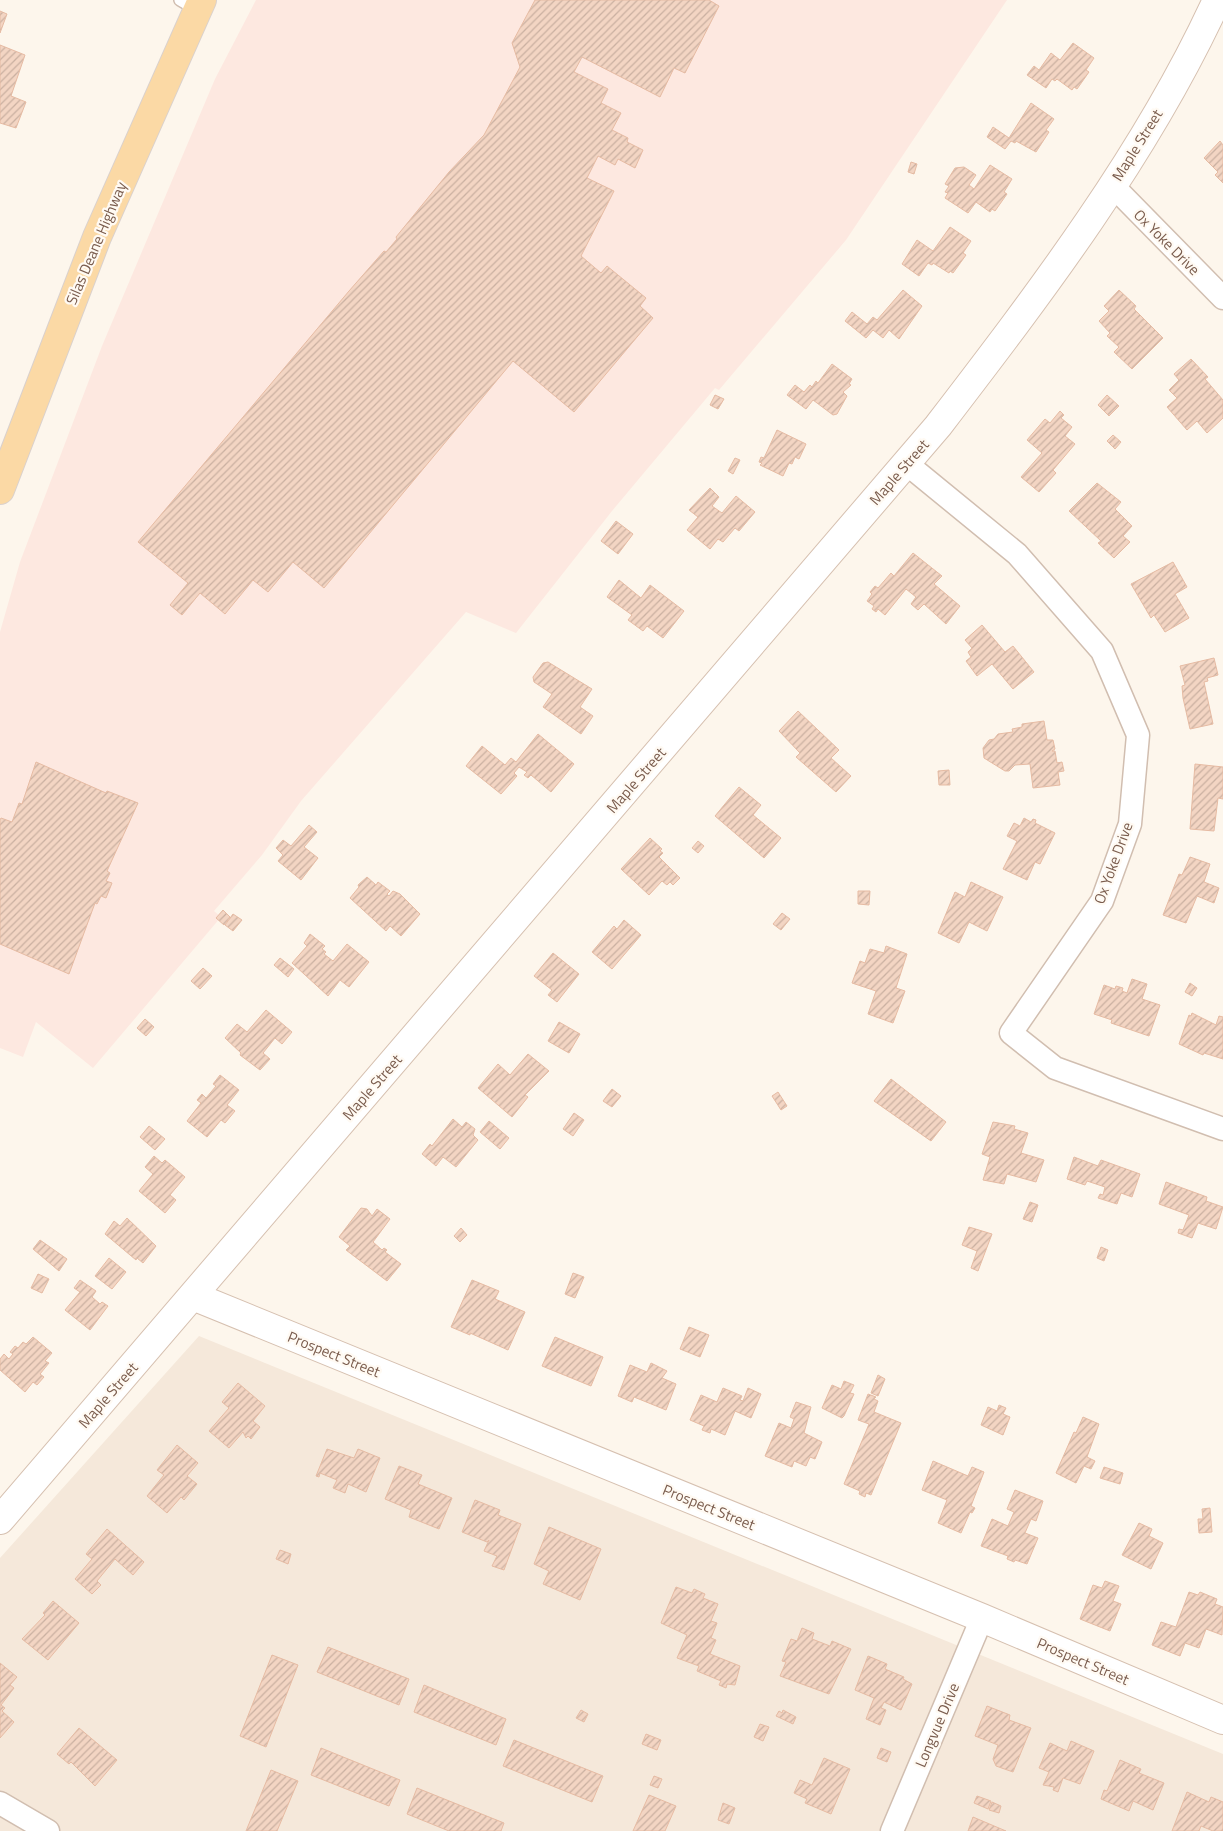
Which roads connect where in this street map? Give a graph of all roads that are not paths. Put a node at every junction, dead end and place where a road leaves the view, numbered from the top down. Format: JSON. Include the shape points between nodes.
{"nodes":[{"id":1,"x":1217,"y":0,"type":"edge"},
{"id":2,"x":193,"y":3,"type":"edge"},
{"id":3,"x":1112,"y":185,"type":"junction"},
{"id":4,"x":1223,"y":298,"type":"edge"},
{"id":5,"x":907,"y":464,"type":"junction"},
{"id":6,"x":0,"y":490,"type":"edge"},
{"id":7,"x":1223,"y":1129,"type":"edge"},
{"id":8,"x":193,"y":1296,"type":"junction"},
{"id":9,"x":0,"y":1520,"type":"edge"},
{"id":10,"x":982,"y":1618,"type":"junction"},
{"id":11,"x":1223,"y":1720,"type":"edge"},
{"id":12,"x":0,"y":1804,"type":"edge"},
{"id":13,"x":48,"y":1831,"type":"edge"},
{"id":14,"x":892,"y":1831,"type":"edge"}],
"edges":[{"from":1,"to":3,"type":"main road","name":"Maple Street","via":[[1199,39]]},
{"from":2,"to":6,"type":"main road","name":"Silas Deane Highway","via":[[97,237]]},
{"from":3,"to":4,"type":"street","name":"Ox Yoke Drive"},
{"from":3,"to":5,"type":"main road","name":"Maple Street","via":[[1048,282]]},
{"from":5,"to":7,"type":"street","name":"Ox Yoke Drive","via":[[1017,554],[1102,651],[1138,734],[1130,824],[1102,901],[1011,1033],[1055,1068]]},
{"from":5,"to":8,"type":"main road","name":"Maple Street"},
{"from":8,"to":9,"type":"main road","name":"Maple Street"},
{"from":8,"to":10,"type":"main road","name":"Prospect Street"},
{"from":10,"to":11,"type":"main road","name":"Prospect Street"},
{"from":10,"to":14,"type":"street","name":"Longvue Drive"},
{"from":12,"to":13,"type":"street"}]}
